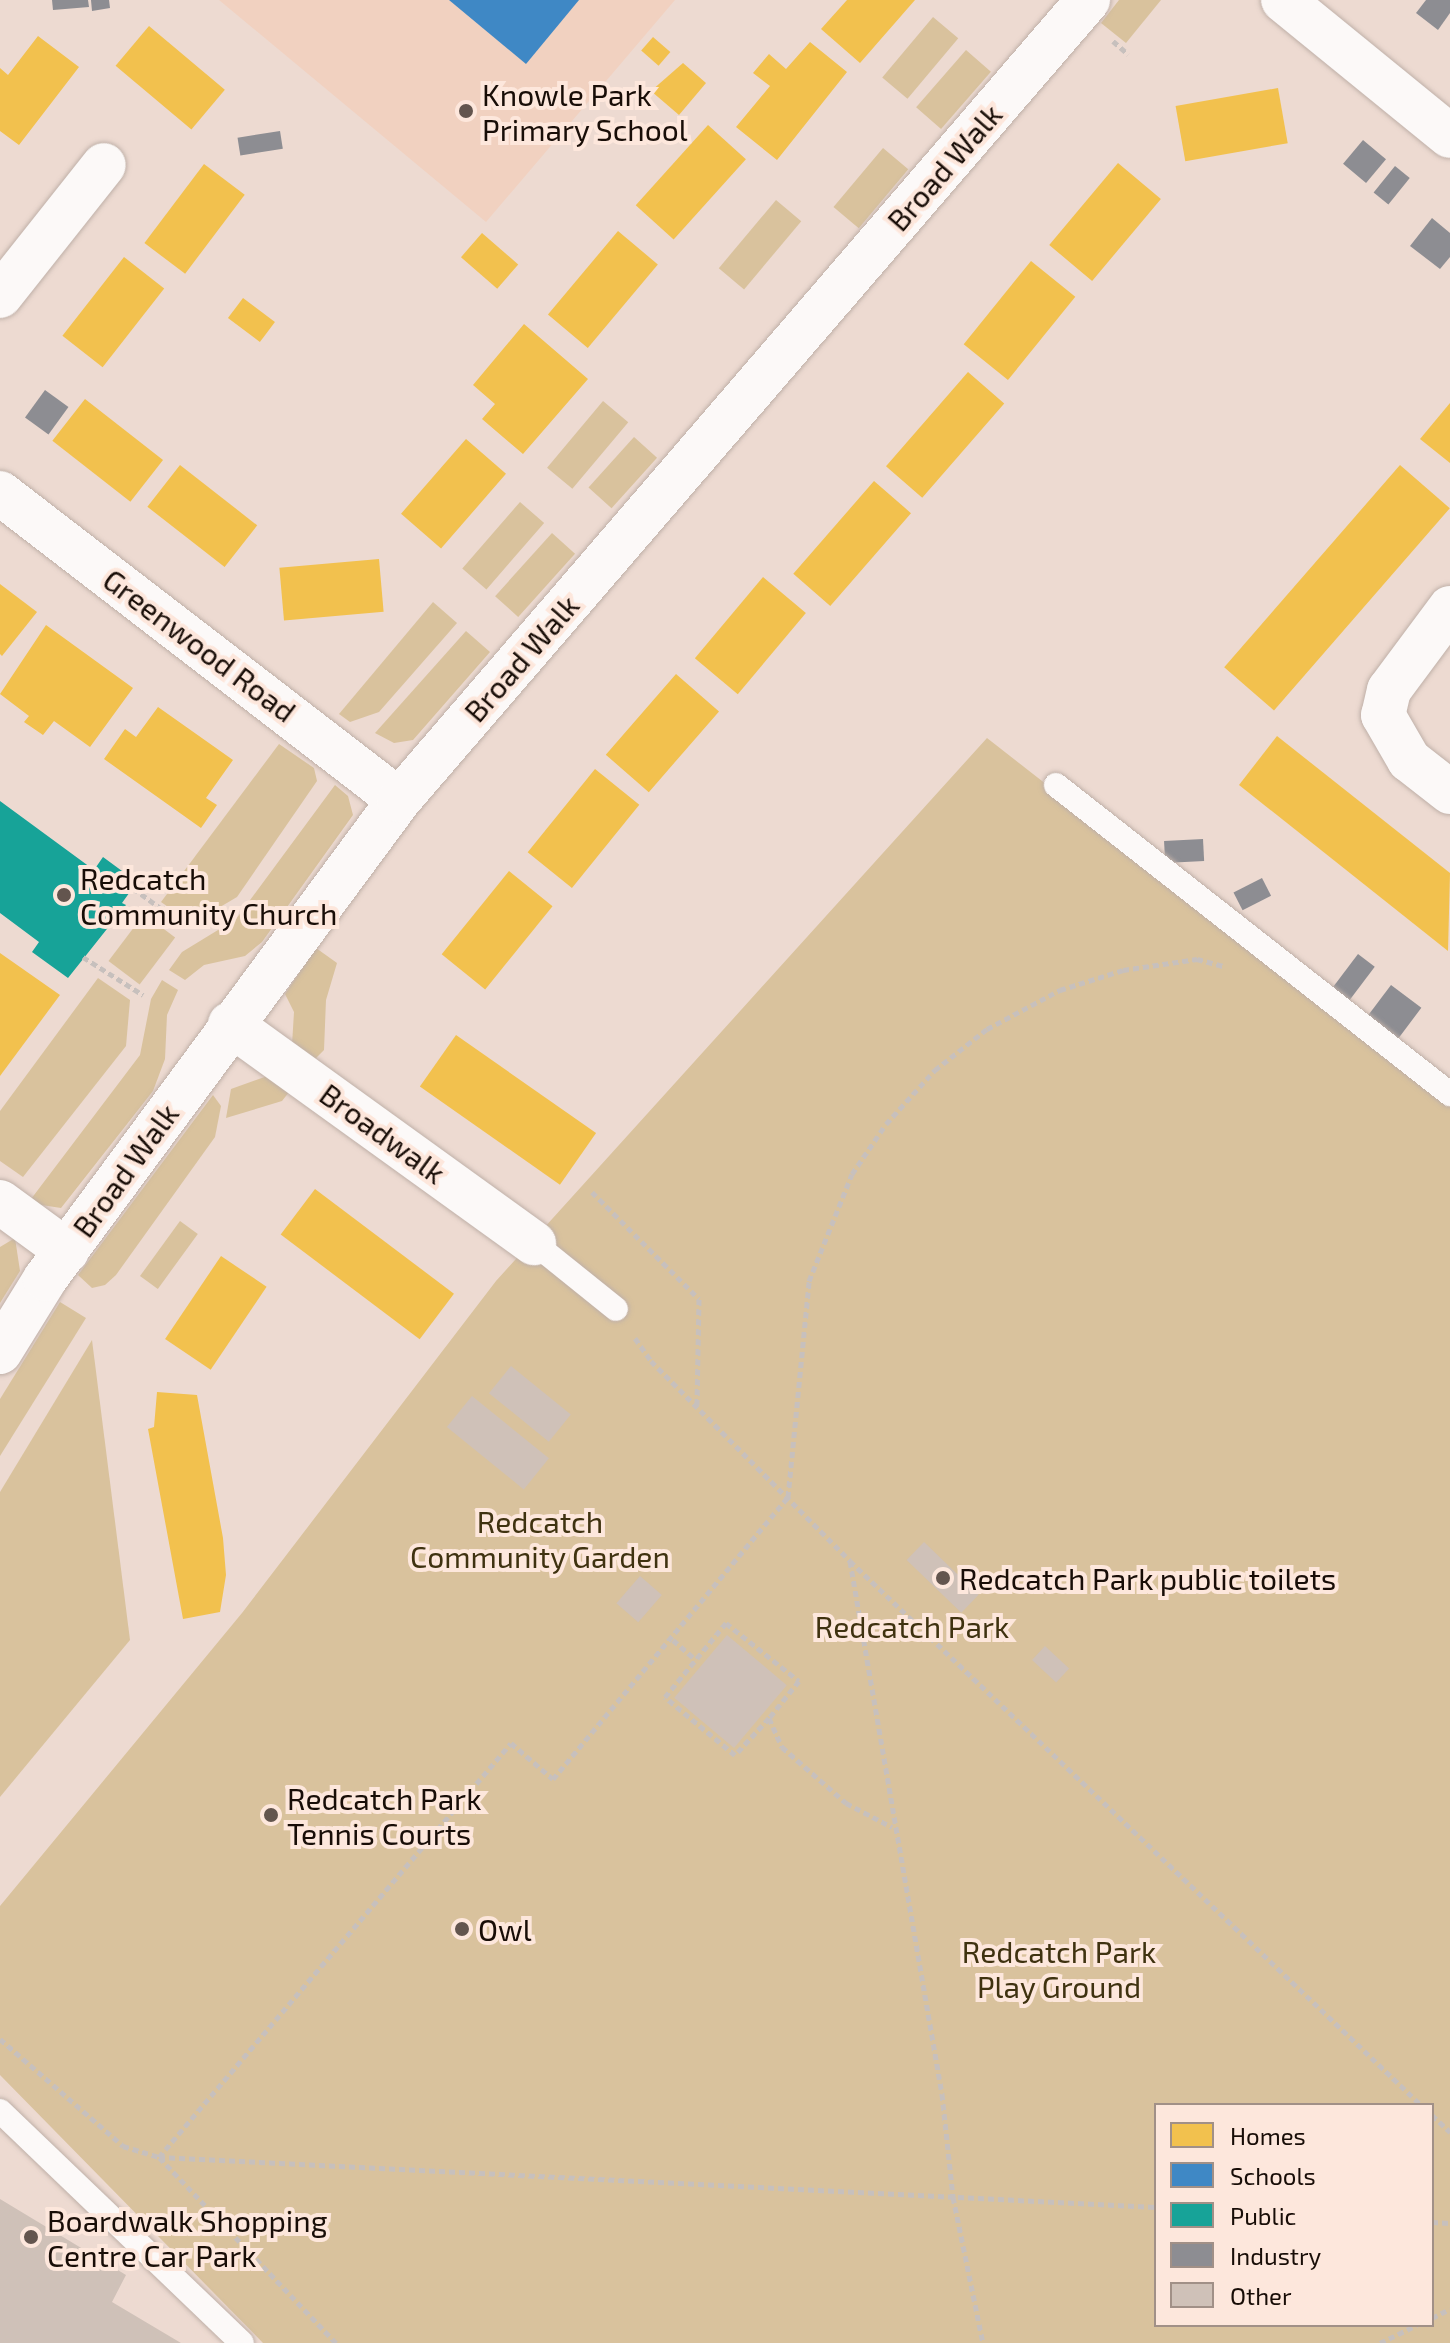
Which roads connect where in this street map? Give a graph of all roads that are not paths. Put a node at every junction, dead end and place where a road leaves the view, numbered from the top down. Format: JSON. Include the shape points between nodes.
{"nodes":[{"id":1,"x":1088,"y":0,"type":"edge"},
{"id":2,"x":1283,"y":0,"type":"edge"},
{"id":3,"x":1450,"y":136,"type":"edge"},
{"id":4,"x":104,"y":165,"type":"dead end"},
{"id":5,"x":0,"y":296,"type":"edge"},
{"id":6,"x":0,"y":493,"type":"edge"},
{"id":7,"x":1450,"y":608,"type":"edge"},
{"id":8,"x":1056,"y":785,"type":"dead end"},
{"id":9,"x":1450,"y":792,"type":"edge"},
{"id":10,"x":399,"y":800,"type":"junction"},
{"id":11,"x":230,"y":1024,"type":"junction"},
{"id":12,"x":1450,"y":1094,"type":"edge"},
{"id":13,"x":0,"y":1202,"type":"edge"},
{"id":14,"x":534,"y":1243,"type":"joint"},
{"id":15,"x":67,"y":1251,"type":"junction"},
{"id":16,"x":616,"y":1309,"type":"road end"},
{"id":17,"x":0,"y":1352,"type":"edge"},
{"id":18,"x":0,"y":2111,"type":"edge"},
{"id":19,"x":242,"y":2343,"type":"edge"}],
"edges":[{"from":1,"to":10,"type":"street","name":"Broad Walk"},
{"from":2,"to":3,"type":"street"},
{"from":4,"to":5,"type":"street"},
{"from":6,"to":10,"type":"street","name":"Greenwood Road"},
{"from":7,"to":9,"type":"street","via":[[1389,690],[1383,715],[1409,760]]},
{"from":8,"to":12,"type":"lane"},
{"from":10,"to":11,"type":"street","name":"Broad Walk"},
{"from":11,"to":14,"type":"street","name":"Broadwalk"},
{"from":11,"to":15,"type":"street","name":"Broad Walk"},
{"from":13,"to":15,"type":"street"},
{"from":14,"to":16,"type":"lane"},
{"from":15,"to":17,"type":"street","name":"Broad Walk"},
{"from":18,"to":19,"type":"lane"}]}
